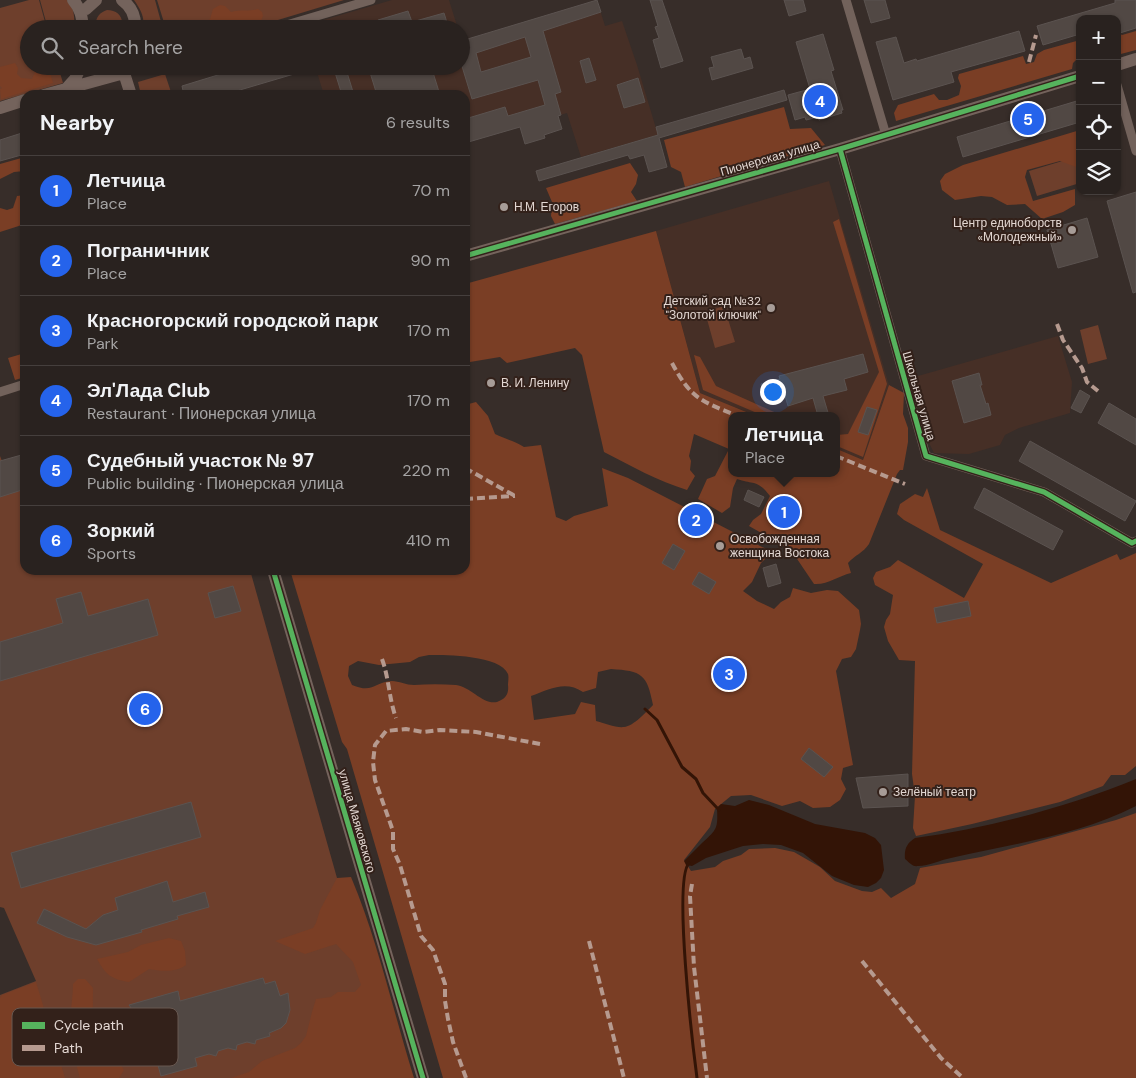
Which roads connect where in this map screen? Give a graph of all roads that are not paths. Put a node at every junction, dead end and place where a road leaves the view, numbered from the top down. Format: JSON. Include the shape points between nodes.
{"nodes":[{"id":1,"x":73,"y":0,"type":"edge"},
{"id":2,"x":96,"y":0,"type":"edge"},
{"id":3,"x":371,"y":0,"type":"edge"},
{"id":4,"x":846,"y":0,"type":"edge"},
{"id":5,"x":125,"y":1,"type":"edge"},
{"id":6,"x":85,"y":14,"type":"edge"},
{"id":7,"x":136,"y":20,"type":"edge"},
{"id":8,"x":303,"y":20,"type":"edge"},
{"id":9,"x":1136,"y":60,"type":"edge"},
{"id":10,"x":1121,"y":64,"type":"edge"},
{"id":11,"x":77,"y":75,"type":"edge"},
{"id":12,"x":105,"y":75,"type":"edge"},
{"id":13,"x":124,"y":75,"type":"edge"},
{"id":14,"x":1076,"y":77,"type":"edge"},
{"id":15,"x":67,"y":88,"type":"junction"},
{"id":16,"x":60,"y":90,"type":"edge"},
{"id":17,"x":129,"y":90,"type":"edge"},
{"id":18,"x":1121,"y":99,"type":"edge"},
{"id":19,"x":20,"y":102,"type":"edge"},
{"id":20,"x":0,"y":108,"type":"edge"},
{"id":21,"x":886,"y":135,"type":"junction"},
{"id":22,"x":840,"y":149,"type":"junction"},
{"id":23,"x":1136,"y":151,"type":"edge"},
{"id":24,"x":470,"y":255,"type":"edge"},
{"id":25,"x":20,"y":386,"type":"edge"},
{"id":26,"x":0,"y":392,"type":"edge"},
{"id":27,"x":1136,"y":541,"type":"edge"},
{"id":28,"x":274,"y":575,"type":"edge"},
{"id":29,"x":423,"y":1078,"type":"edge"}],
"edges":[{"from":1,"to":6,"type":"street"},
{"from":2,"to":6,"type":"street"},
{"from":3,"to":8,"type":"street"},
{"from":4,"to":21,"type":"street"},
{"from":5,"to":7,"type":"street"},
{"from":9,"to":10,"type":"street"},
{"from":11,"to":15,"type":"street"},
{"from":12,"to":15,"type":"street"},
{"from":13,"to":17,"type":"street"},
{"from":14,"to":21,"type":"street","name":"Пионерская улица"},
{"from":15,"to":16,"type":"street"},
{"from":18,"to":23,"type":"street"},
{"from":19,"to":20,"type":"street"},
{"from":21,"to":22,"type":"street","name":"Пионерская улица"},
{"from":22,"to":24,"type":"street","name":"Пионерская улица"},
{"from":22,"to":27,"type":"street","name":"Школьная улица","via":[[926,456],[1044,492],[1132,543]]},
{"from":25,"to":26,"type":"street"},
{"from":28,"to":29,"type":"street","name":"улица Маяковского"}]}
